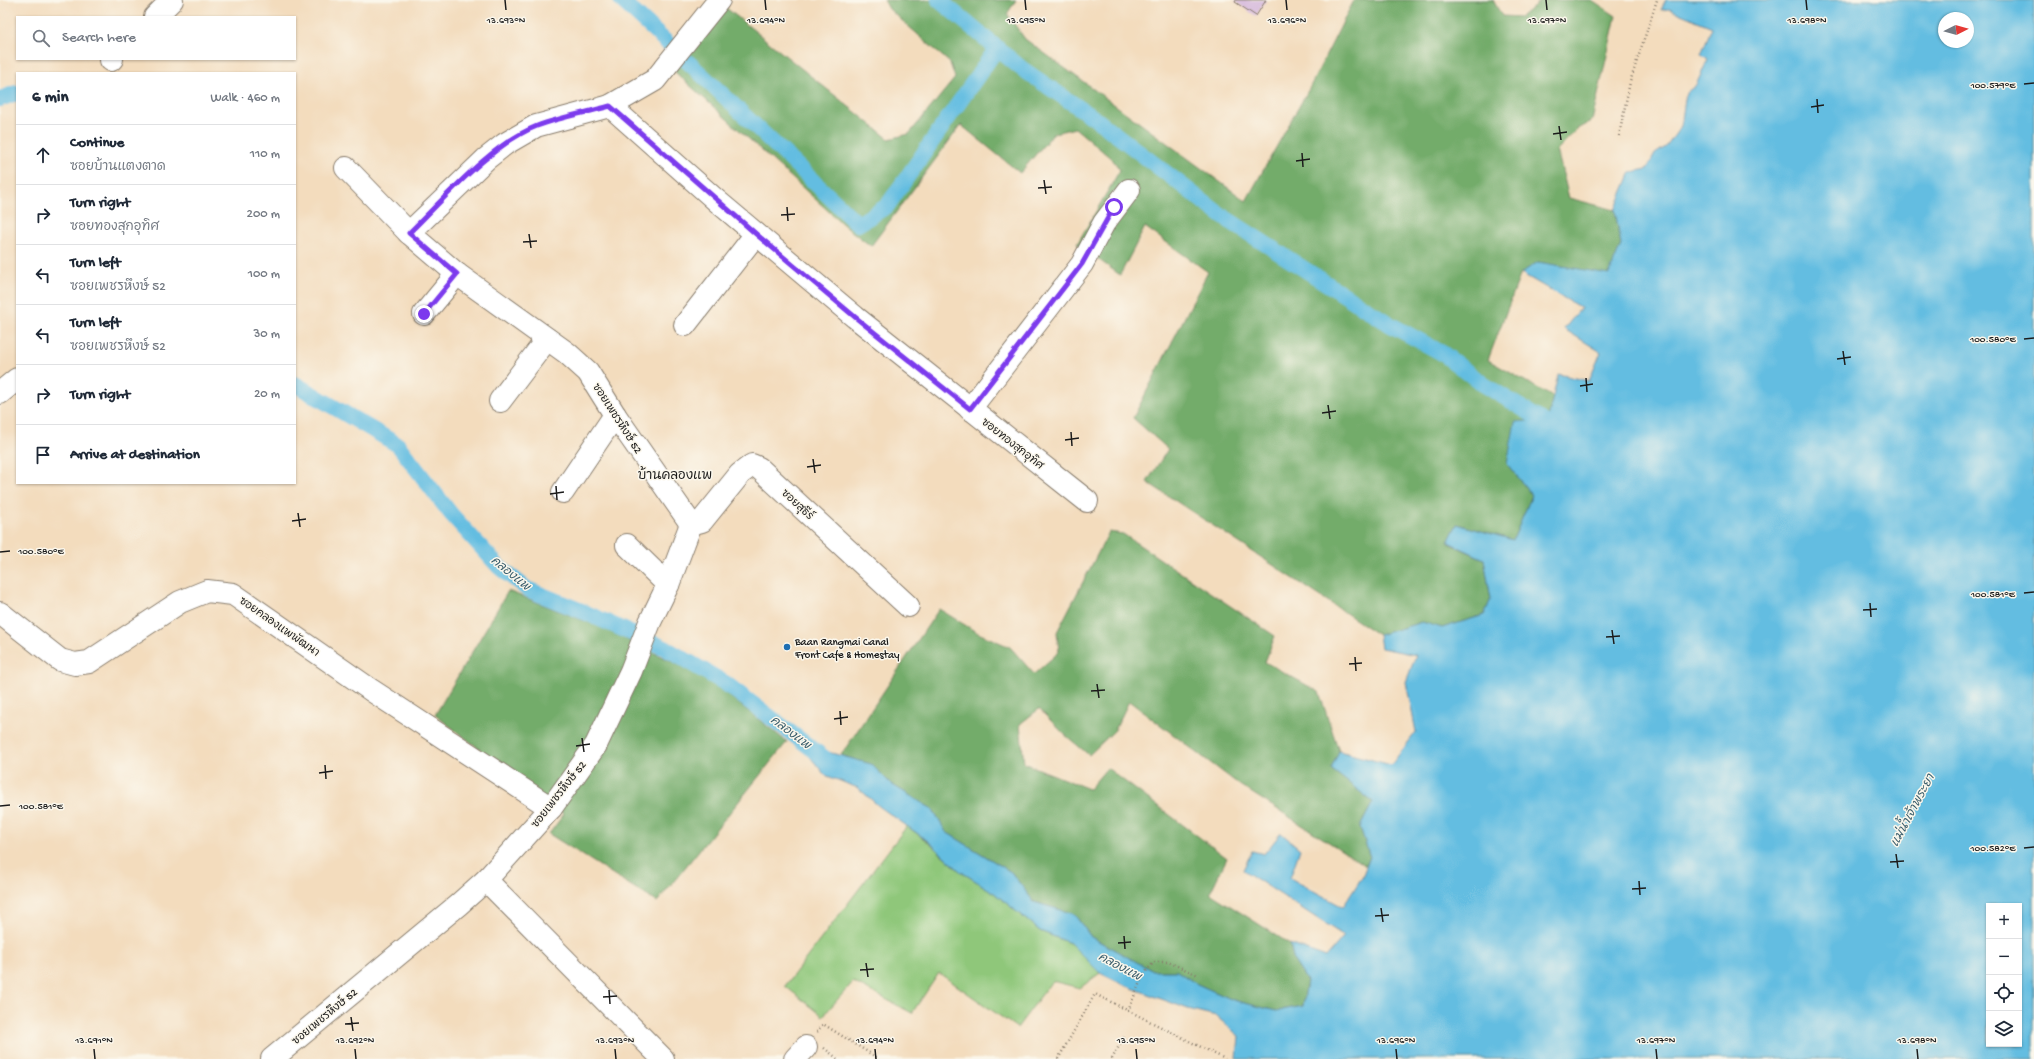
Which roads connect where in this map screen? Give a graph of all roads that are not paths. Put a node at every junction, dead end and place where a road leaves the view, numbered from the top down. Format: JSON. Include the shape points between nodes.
{"nodes":[{"id":1,"x":172,"y":0,"type":"edge"},
{"id":2,"x":719,"y":0,"type":"edge"},
{"id":3,"x":156,"y":16,"type":"edge"},
{"id":4,"x":610,"y":106,"type":"junction"},
{"id":5,"x":346,"y":168,"type":"dead end"},
{"id":6,"x":1129,"y":190,"type":"dead end"},
{"id":7,"x":409,"y":233,"type":"junction"},
{"id":8,"x":756,"y":234,"type":"junction"},
{"id":9,"x":457,"y":274,"type":"junction"},
{"id":10,"x":424,"y":314,"type":"dead end"},
{"id":11,"x":685,"y":325,"type":"dead end"},
{"id":12,"x":548,"y":339,"type":"junction"},
{"id":13,"x":16,"y":380,"type":"edge"},
{"id":14,"x":0,"y":393,"type":"edge"},
{"id":15,"x":500,"y":401,"type":"dead end"},
{"id":16,"x":970,"y":409,"type":"junction"},
{"id":17,"x":614,"y":415,"type":"junction"},
{"id":18,"x":563,"y":492,"type":"dead end"},
{"id":19,"x":1087,"y":501,"type":"dead end"},
{"id":20,"x":691,"y":524,"type":"junction"},
{"id":21,"x":627,"y":545,"type":"dead end"},
{"id":22,"x":668,"y":586,"type":"junction"},
{"id":23,"x":908,"y":606,"type":"dead end"},
{"id":24,"x":0,"y":614,"type":"edge"},
{"id":25,"x":551,"y":808,"type":"junction"},
{"id":26,"x":486,"y":880,"type":"junction"},
{"id":27,"x":272,"y":1059,"type":"edge"},
{"id":28,"x":663,"y":1059,"type":"edge"}],
"edges":[{"from":1,"to":3,"type":"street"},
{"from":2,"to":4,"type":"street","via":[[656,79]]},
{"from":4,"to":7,"type":"street","via":[[536,126],[505,144]]},
{"from":4,"to":8,"type":"street","name":"ซอยทองสุกอุทิศ"},
{"from":5,"to":7,"type":"street","name":"ซอยเพชรหึงษ์ 52"},
{"from":6,"to":16,"type":"street","via":[[1104,222],[1082,264]]},
{"from":7,"to":9,"type":"street","name":"ซอยเพชรหึงษ์ 52"},
{"from":8,"to":11,"type":"street"},
{"from":8,"to":16,"type":"street","name":"ซอยทองสุกอุทิศ"},
{"from":9,"to":10,"type":"street"},
{"from":9,"to":12,"type":"street","name":"ซอยเพชรหึงษ์ 52"},
{"from":12,"to":15,"type":"street"},
{"from":12,"to":17,"type":"street","name":"ซอยเพชรหึงษ์ 52","via":[[588,372]]},
{"from":13,"to":14,"type":"street"},
{"from":16,"to":19,"type":"street","name":"ซอยทองสุกอุทิศ"},
{"from":17,"to":18,"type":"street"},
{"from":17,"to":20,"type":"street","name":"ซอยเพชรหึงษ์ 52"},
{"from":20,"to":22,"type":"street","name":"ซอยเพชรหึงษ์ 52"},
{"from":20,"to":23,"type":"street","name":"ซอยสุธีร์","via":[[702,521],[740,474],[752,465],[759,468]]},
{"from":21,"to":22,"type":"street"},
{"from":22,"to":25,"type":"street","name":"ซอยเพชรหึงษ์ 52","via":[[596,745]]},
{"from":24,"to":25,"type":"street","name":"ซอยคลองแพพัฒนา","via":[[60,660],[75,664],[90,662],[180,602],[207,592],[234,594],[371,690]]},
{"from":25,"to":26,"type":"street","name":"ซอยเพชรหึงษ์ 52"},
{"from":26,"to":27,"type":"street","name":"ซอยเพชรหึงษ์ 52"},
{"from":26,"to":28,"type":"street"}]}
